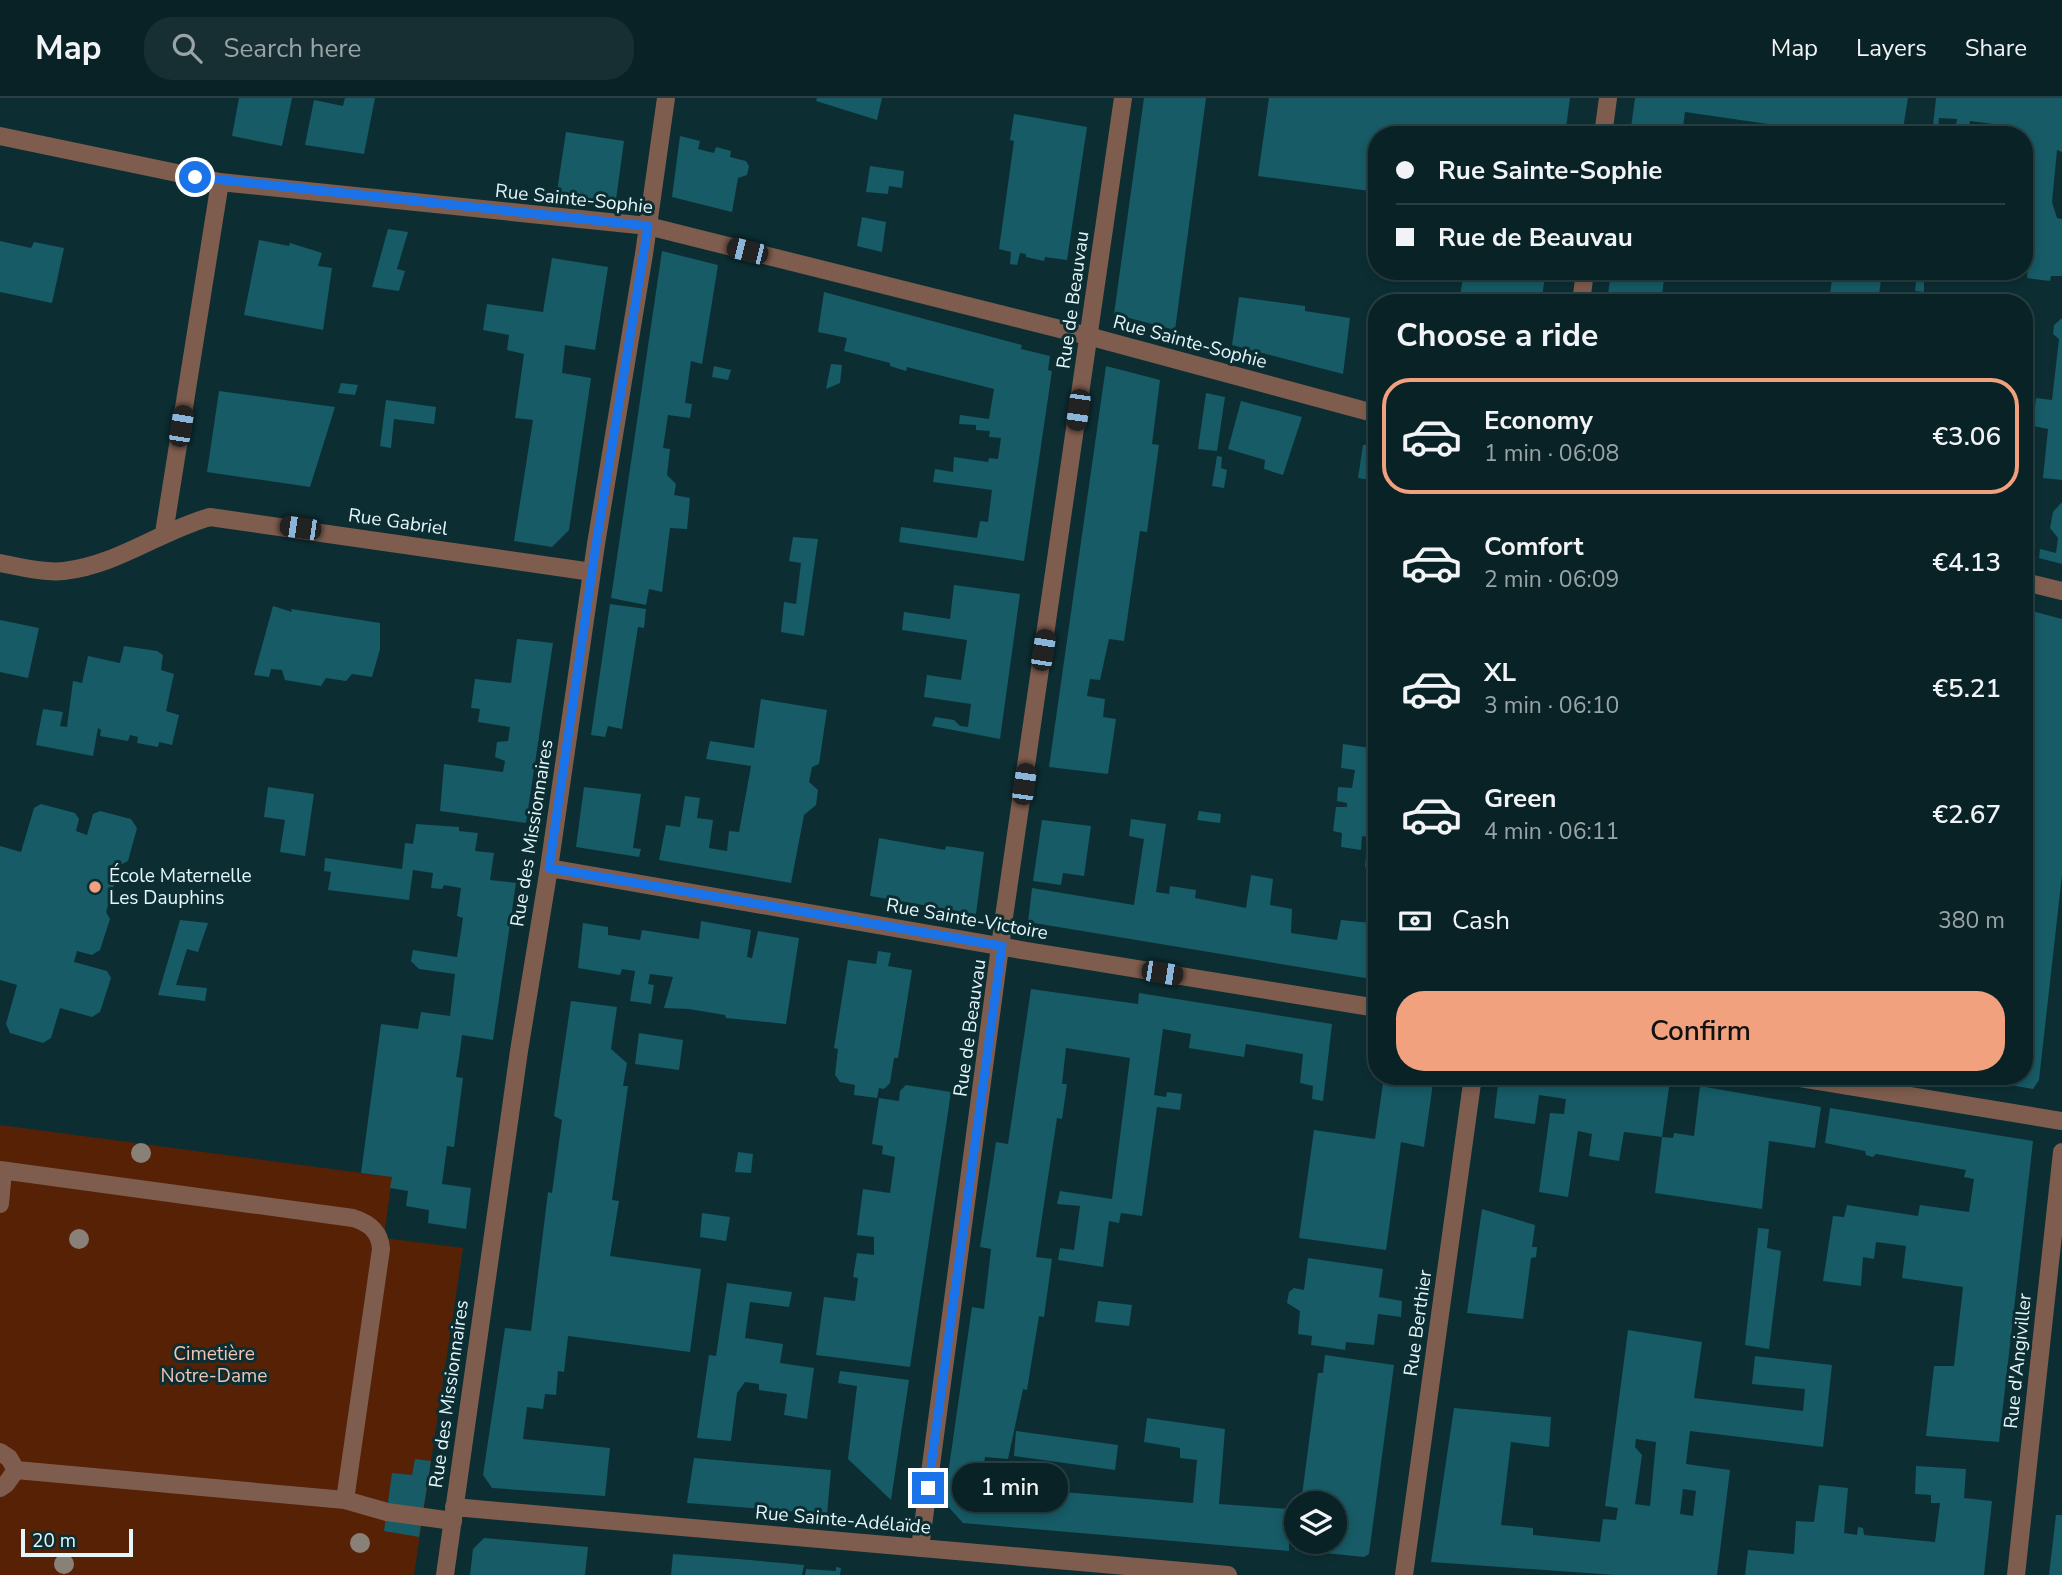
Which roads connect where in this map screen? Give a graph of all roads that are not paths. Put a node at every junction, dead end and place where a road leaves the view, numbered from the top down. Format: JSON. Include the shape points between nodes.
{"nodes":[{"id":1,"x":666,"y":98,"type":"edge"},
{"id":2,"x":1123,"y":98,"type":"edge"},
{"id":3,"x":1608,"y":98,"type":"edge"},
{"id":4,"x":1604,"y":126,"type":"edge"},
{"id":5,"x":0,"y":136,"type":"edge"},
{"id":6,"x":220,"y":182,"type":"junction"},
{"id":7,"x":648,"y":226,"type":"junction"},
{"id":8,"x":1088,"y":336,"type":"junction"},
{"id":9,"x":1368,"y":412,"type":"edge"},
{"id":10,"x":164,"y":533,"type":"junction"},
{"id":11,"x":0,"y":563,"type":"edge"},
{"id":12,"x":592,"y":572,"type":"junction"},
{"id":13,"x":2033,"y":584,"type":"edge"},
{"id":14,"x":2062,"y":591,"type":"edge"},
{"id":15,"x":549,"y":868,"type":"junction"},
{"id":16,"x":1002,"y":946,"type":"junction"},
{"id":17,"x":1368,"y":1007,"type":"edge"},
{"id":18,"x":1472,"y":1085,"type":"edge"},
{"id":19,"x":1843,"y":1085,"type":"edge"},
{"id":20,"x":2062,"y":1121,"type":"edge"},
{"id":21,"x":2062,"y":1152,"type":"edge"},
{"id":22,"x":1,"y":1171,"type":"edge"},
{"id":23,"x":0,"y":1204,"type":"edge"},
{"id":24,"x":0,"y":1452,"type":"edge"},
{"id":25,"x":16,"y":1469,"type":"junction"},
{"id":26,"x":0,"y":1488,"type":"edge"},
{"id":27,"x":345,"y":1500,"type":"junction"},
{"id":28,"x":453,"y":1514,"type":"junction"},
{"id":29,"x":920,"y":1548,"type":"junction"},
{"id":30,"x":445,"y":1575,"type":"edge"},
{"id":31,"x":1228,"y":1575,"type":"edge"},
{"id":32,"x":1404,"y":1575,"type":"edge"},
{"id":33,"x":2016,"y":1575,"type":"edge"}],
"edges":[{"from":1,"to":7,"type":"street","name":"Rue des Missionnaires"},
{"from":2,"to":8,"type":"street","name":"Rue de Beauvau"},
{"from":3,"to":4,"type":"street"},
{"from":5,"to":6,"type":"street","name":"Rue Sainte-Sophie"},
{"from":6,"to":7,"type":"street","name":"Rue Sainte-Sophie"},
{"from":6,"to":10,"type":"street"},
{"from":7,"to":8,"type":"street","name":"Rue Sainte-Sophie"},
{"from":7,"to":12,"type":"street","name":"Rue des Missionnaires"},
{"from":8,"to":9,"type":"street","name":"Rue Sainte-Sophie"},
{"from":8,"to":16,"type":"street","name":"Rue de Beauvau"},
{"from":10,"to":11,"type":"street","name":"Rue Gabriel","via":[[136,548],[61,572]]},
{"from":10,"to":12,"type":"street","name":"Rue Gabriel","via":[[210,517]]},
{"from":12,"to":15,"type":"street","name":"Rue des Missionnaires"},
{"from":13,"to":14,"type":"street"},
{"from":15,"to":16,"type":"street","name":"Rue Sainte-Victoire"},
{"from":15,"to":28,"type":"street","name":"Rue des Missionnaires"},
{"from":16,"to":17,"type":"street","name":"Rue Sainte-Victoire"},
{"from":16,"to":29,"type":"street","name":"Rue de Beauvau"},
{"from":18,"to":32,"type":"street","name":"Rue Berthier"},
{"from":19,"to":20,"type":"street"},
{"from":21,"to":33,"type":"street","name":"Rue d'Angiviller"},
{"from":22,"to":23,"type":"street"},
{"from":22,"to":27,"type":"street","via":[[353,1218],[372,1226],[381,1249]]},
{"from":24,"to":25,"type":"street"},
{"from":25,"to":26,"type":"street"},
{"from":25,"to":27,"type":"street","name":"Rue Sainte-Adélaïde"},
{"from":27,"to":28,"type":"street","name":"Rue Sainte-Adélaïde","via":[[387,1512]]},
{"from":28,"to":29,"type":"street","name":"Rue Sainte-Adélaïde"},
{"from":28,"to":30,"type":"street","name":"Rue des Missionnaires"},
{"from":29,"to":31,"type":"street","name":"Rue Sainte-Adélaïde"}]}
